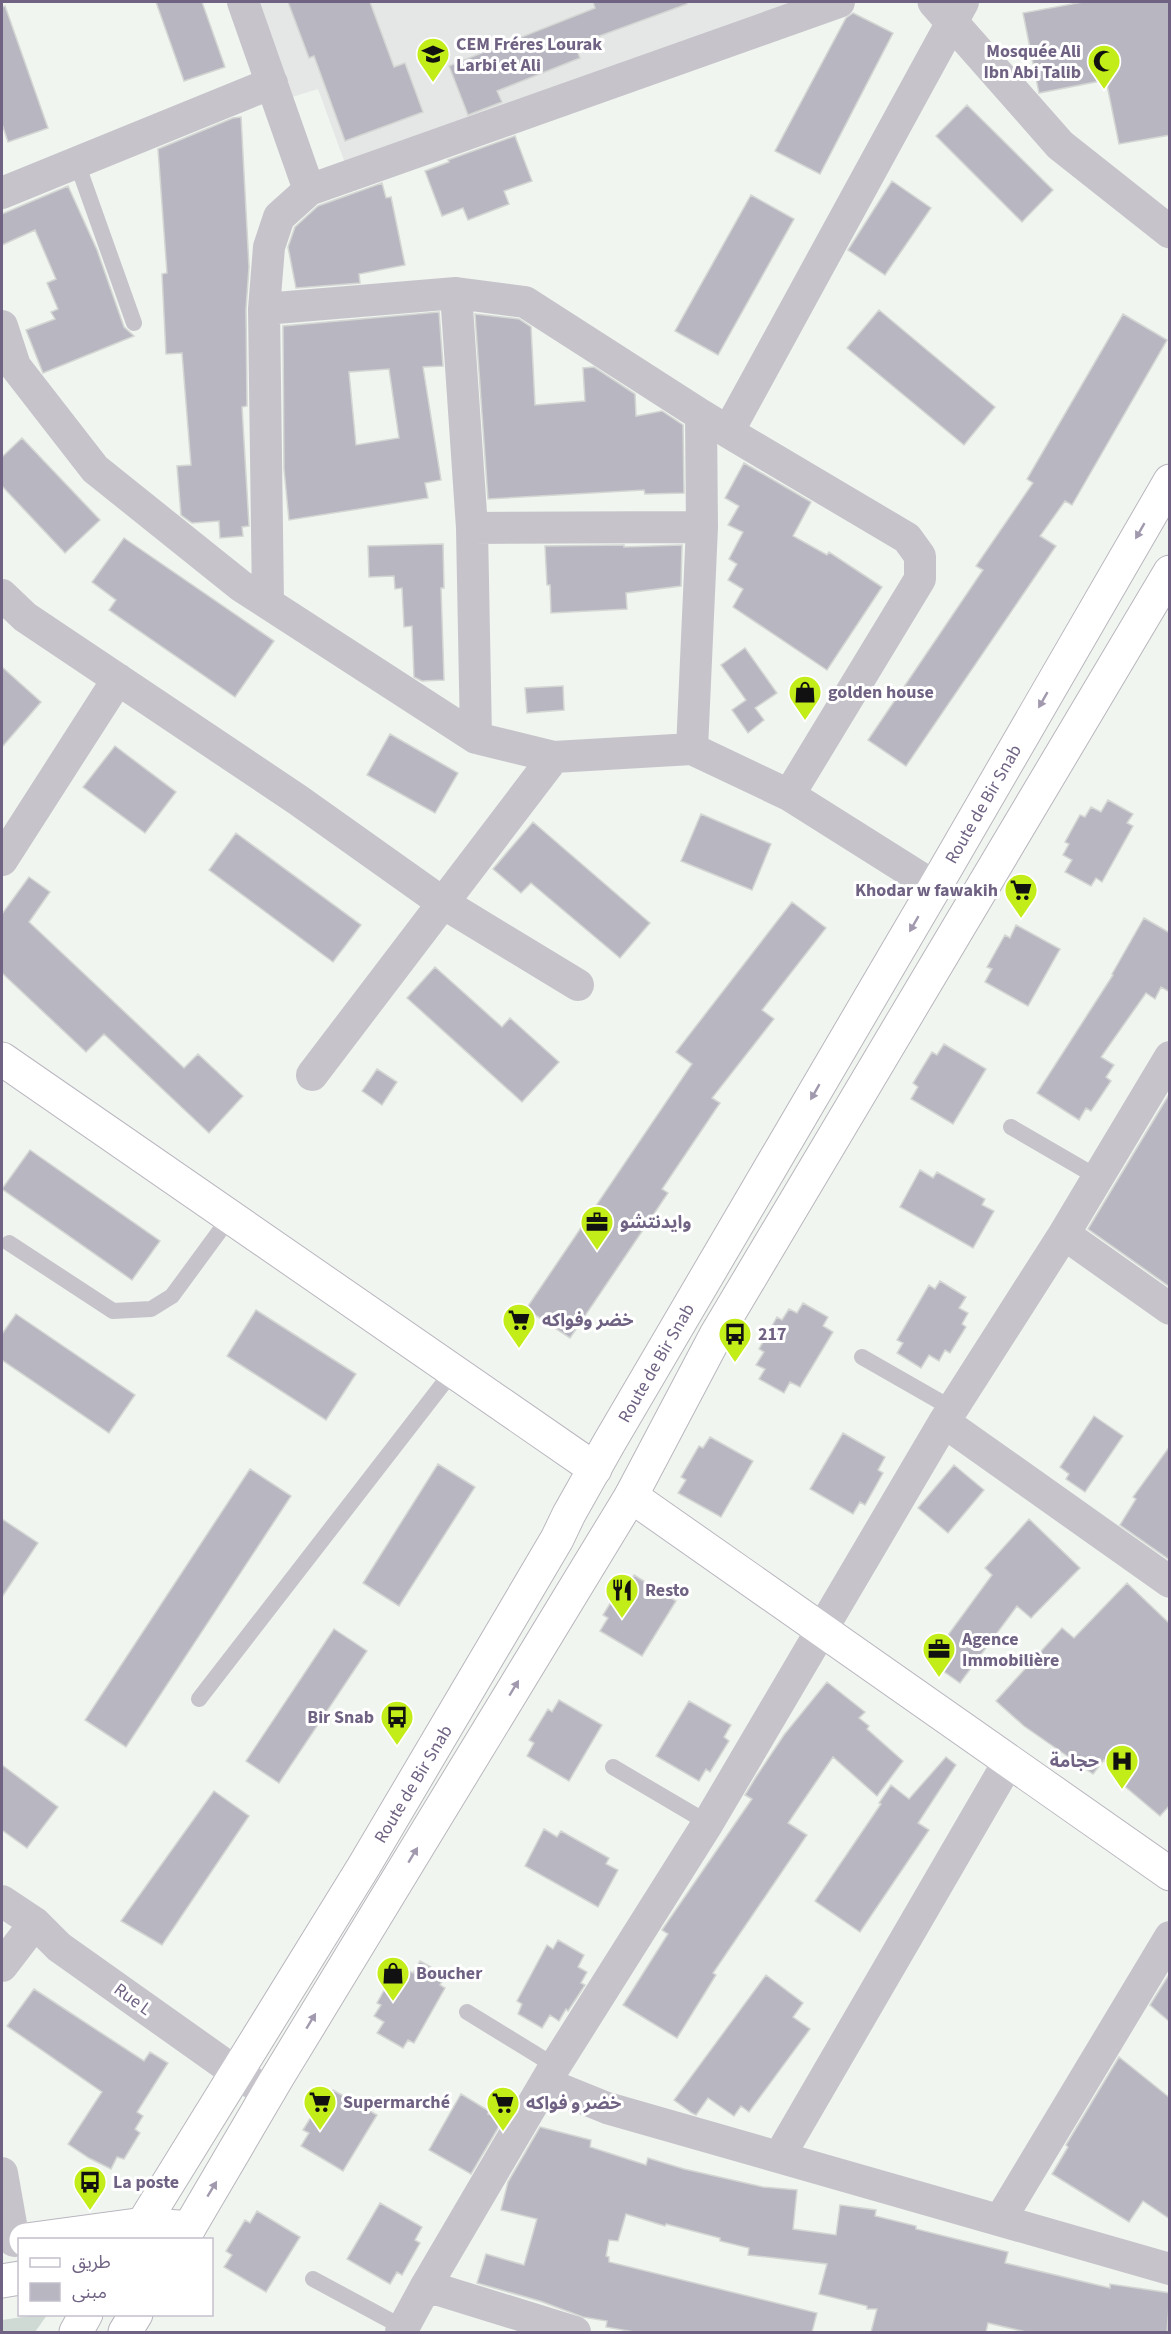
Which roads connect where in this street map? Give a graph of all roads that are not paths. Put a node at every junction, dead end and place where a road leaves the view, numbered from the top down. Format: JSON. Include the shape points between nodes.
{"nodes":[{"id":1,"x":243,"y":2,"type":"edge"},
{"id":2,"x":839,"y":2,"type":"edge"},
{"id":3,"x":949,"y":8,"type":"edge"},
{"id":4,"x":272,"y":83,"type":"junction"},
{"id":5,"x":77,"y":163,"type":"junction"},
{"id":6,"x":309,"y":190,"type":"junction"},
{"id":7,"x":2,"y":193,"type":"edge"},
{"id":8,"x":1170,"y":232,"type":"edge"},
{"id":9,"x":456,"y":293,"type":"junction"},
{"id":10,"x":264,"y":309,"type":"junction"},
{"id":11,"x":134,"y":323,"type":"dead end"},
{"id":12,"x":2,"y":326,"type":"edge"},
{"id":13,"x":701,"y":415,"type":"junction"},
{"id":14,"x":728,"y":432,"type":"junction"},
{"id":15,"x":1170,"y":481,"type":"edge"},
{"id":16,"x":702,"y":527,"type":"junction"},
{"id":17,"x":472,"y":528,"type":"junction"},
{"id":18,"x":1170,"y":572,"type":"edge"},
{"id":19,"x":2,"y":595,"type":"edge"},
{"id":20,"x":268,"y":603,"type":"junction"},
{"id":21,"x":118,"y":679,"type":"junction"},
{"id":22,"x":476,"y":738,"type":"junction"},
{"id":23,"x":692,"y":749,"type":"junction"},
{"id":24,"x":554,"y":757,"type":"junction"},
{"id":25,"x":789,"y":795,"type":"junction"},
{"id":26,"x":2,"y":860,"type":"edge"},
{"id":27,"x":935,"y":887,"type":"junction"},
{"id":28,"x":443,"y":903,"type":"junction"},
{"id":29,"x":578,"y":985,"type":"dead end"},
{"id":30,"x":1170,"y":1057,"type":"edge"},
{"id":31,"x":2,"y":1059,"type":"edge"},
{"id":32,"x":312,"y":1075,"type":"dead end"},
{"id":33,"x":1011,"y":1127,"type":"dead end"},
{"id":34,"x":1097,"y":1177,"type":"junction"},
{"id":35,"x":230,"y":1217,"type":"junction"},
{"id":36,"x":1064,"y":1234,"type":"junction"},
{"id":37,"x":9,"y":1244,"type":"dead end"},
{"id":38,"x":1170,"y":1309,"type":"edge"},
{"id":39,"x":862,"y":1358,"type":"dead end"},
{"id":40,"x":453,"y":1371,"type":"junction"},
{"id":41,"x":949,"y":1416,"type":"junction"},
{"id":42,"x":596,"y":1467,"type":"junction"},
{"id":43,"x":633,"y":1491,"type":"junction"},
{"id":44,"x":1170,"y":1582,"type":"edge"},
{"id":45,"x":823,"y":1631,"type":"junction"},
{"id":46,"x":199,"y":1699,"type":"dead end"},
{"id":47,"x":1009,"y":1761,"type":"junction"},
{"id":48,"x":613,"y":1767,"type":"dead end"},
{"id":49,"x":708,"y":1823,"type":"junction"},
{"id":50,"x":1170,"y":1874,"type":"edge"},
{"id":51,"x":2,"y":1901,"type":"edge"},
{"id":52,"x":35,"y":1923,"type":"junction"},
{"id":53,"x":1170,"y":1937,"type":"edge"},
{"id":54,"x":2,"y":1966,"type":"edge"},
{"id":55,"x":467,"y":2012,"type":"dead end"},
{"id":56,"x":238,"y":2074,"type":"junction"},
{"id":57,"x":550,"y":2074,"type":"junction"},
{"id":58,"x":269,"y":2093,"type":"junction"},
{"id":59,"x":779,"y":2157,"type":"junction"},
{"id":60,"x":2,"y":2173,"type":"edge"},
{"id":61,"x":1000,"y":2220,"type":"junction"},
{"id":62,"x":138,"y":2232,"type":"edge"},
{"id":63,"x":185,"y":2234,"type":"edge"},
{"id":64,"x":56,"y":2238,"type":"edge"},
{"id":65,"x":15,"y":2241,"type":"edge"},
{"id":66,"x":1170,"y":2269,"type":"edge"},
{"id":67,"x":18,"y":2278,"type":"edge"},
{"id":68,"x":313,"y":2279,"type":"dead end"},
{"id":69,"x":2,"y":2281,"type":"edge"},
{"id":70,"x":426,"y":2286,"type":"junction"},
{"id":71,"x":85,"y":2316,"type":"edge"},
{"id":72,"x":135,"y":2316,"type":"edge"},
{"id":73,"x":403,"y":2330,"type":"edge"},
{"id":74,"x":75,"y":2332,"type":"edge"},
{"id":75,"x":124,"y":2332,"type":"edge"},
{"id":76,"x":575,"y":2332,"type":"edge"}],
"edges":[{"from":1,"to":4,"type":"street"},
{"from":2,"to":6,"type":"street"},
{"from":3,"to":8,"type":"street","via":[[1060,145]]},
{"from":3,"to":14,"type":"street"},
{"from":4,"to":5,"type":"street"},
{"from":4,"to":6,"type":"street"},
{"from":5,"to":7,"type":"street"},
{"from":5,"to":11,"type":"lane"},
{"from":6,"to":10,"type":"street","via":[[279,217],[269,247]]},
{"from":9,"to":10,"type":"street"},
{"from":9,"to":13,"type":"street","via":[[525,302]]},
{"from":9,"to":17,"type":"street"},
{"from":10,"to":20,"type":"street"},
{"from":12,"to":20,"type":"street","via":[[15,366],[95,469]]},
{"from":13,"to":14,"type":"street"},
{"from":13,"to":16,"type":"street"},
{"from":14,"to":25,"type":"street","via":[[907,538],[920,556],[920,579]]},
{"from":15,"to":27,"type":"main road","name":"Route de Bir Snab","one_way":true},
{"from":16,"to":17,"type":"street"},
{"from":16,"to":23,"type":"street"},
{"from":17,"to":22,"type":"street"},
{"from":18,"to":43,"type":"main road","name":"Route de Bir Snab","via":[[716,1335]]},
{"from":19,"to":21,"type":"street","via":[[25,617]]},
{"from":20,"to":22,"type":"street"},
{"from":21,"to":26,"type":"street"},
{"from":21,"to":28,"type":"street"},
{"from":22,"to":24,"type":"street"},
{"from":23,"to":24,"type":"street"},
{"from":23,"to":25,"type":"street"},
{"from":24,"to":28,"type":"street"},
{"from":25,"to":27,"type":"street"},
{"from":27,"to":42,"type":"main road","name":"Route de Bir Snab","one_way":true},
{"from":28,"to":29,"type":"street"},
{"from":28,"to":32,"type":"street"},
{"from":30,"to":34,"type":"street"},
{"from":31,"to":35,"type":"main road"},
{"from":33,"to":34,"type":"lane"},
{"from":34,"to":36,"type":"street"},
{"from":35,"to":37,"type":"lane","via":[[172,1296],[151,1309],[113,1311]]},
{"from":35,"to":40,"type":"main road"},
{"from":36,"to":38,"type":"street"},
{"from":36,"to":41,"type":"street"},
{"from":39,"to":41,"type":"lane"},
{"from":40,"to":42,"type":"main road"},
{"from":40,"to":46,"type":"lane"},
{"from":41,"to":44,"type":"street"},
{"from":41,"to":45,"type":"street"},
{"from":42,"to":43,"type":"main road","via":[[591,1498],[600,1504]]},
{"from":42,"to":43,"type":"main road","via":[[619,1443],[637,1451],[642,1459]]},
{"from":42,"to":56,"type":"main road","name":"Route de Bir Snab"},
{"from":43,"to":45,"type":"main road"},
{"from":58,"to":43,"type":"main road","name":"Route de Bir Snab","one_way":true},
{"from":45,"to":47,"type":"main road"},
{"from":45,"to":49,"type":"street"},
{"from":47,"to":50,"type":"main road"},
{"from":47,"to":59,"type":"street"},
{"from":48,"to":49,"type":"lane"},
{"from":49,"to":57,"type":"street"},
{"from":51,"to":52,"type":"street","name":"Rue L"},
{"from":52,"to":54,"type":"street"},
{"from":52,"to":56,"type":"street","name":"Rue L","via":[[59,1947]]},
{"from":53,"to":61,"type":"street"},
{"from":55,"to":57,"type":"lane"},
{"from":56,"to":58,"type":"street","name":"Rue L"},
{"from":56,"to":62,"type":"main road","name":"Route de Bir Snab"},
{"from":57,"to":59,"type":"street","via":[[607,2108]]},
{"from":57,"to":70,"type":"street"},
{"from":63,"to":58,"type":"main road","name":"Route de Bir Snab","one_way":true},
{"from":59,"to":61,"type":"street"},
{"from":60,"to":65,"type":"street"},
{"from":61,"to":66,"type":"street"},
{"from":62,"to":63,"type":"main road"},
{"from":62,"to":64,"type":"main road"},
{"from":67,"to":69,"type":"main road"},
{"from":68,"to":73,"type":"lane"},
{"from":70,"to":73,"type":"street"},
{"from":70,"to":76,"type":"street"},
{"from":71,"to":74,"type":"main road"},
{"from":72,"to":75,"type":"main road"}]}
